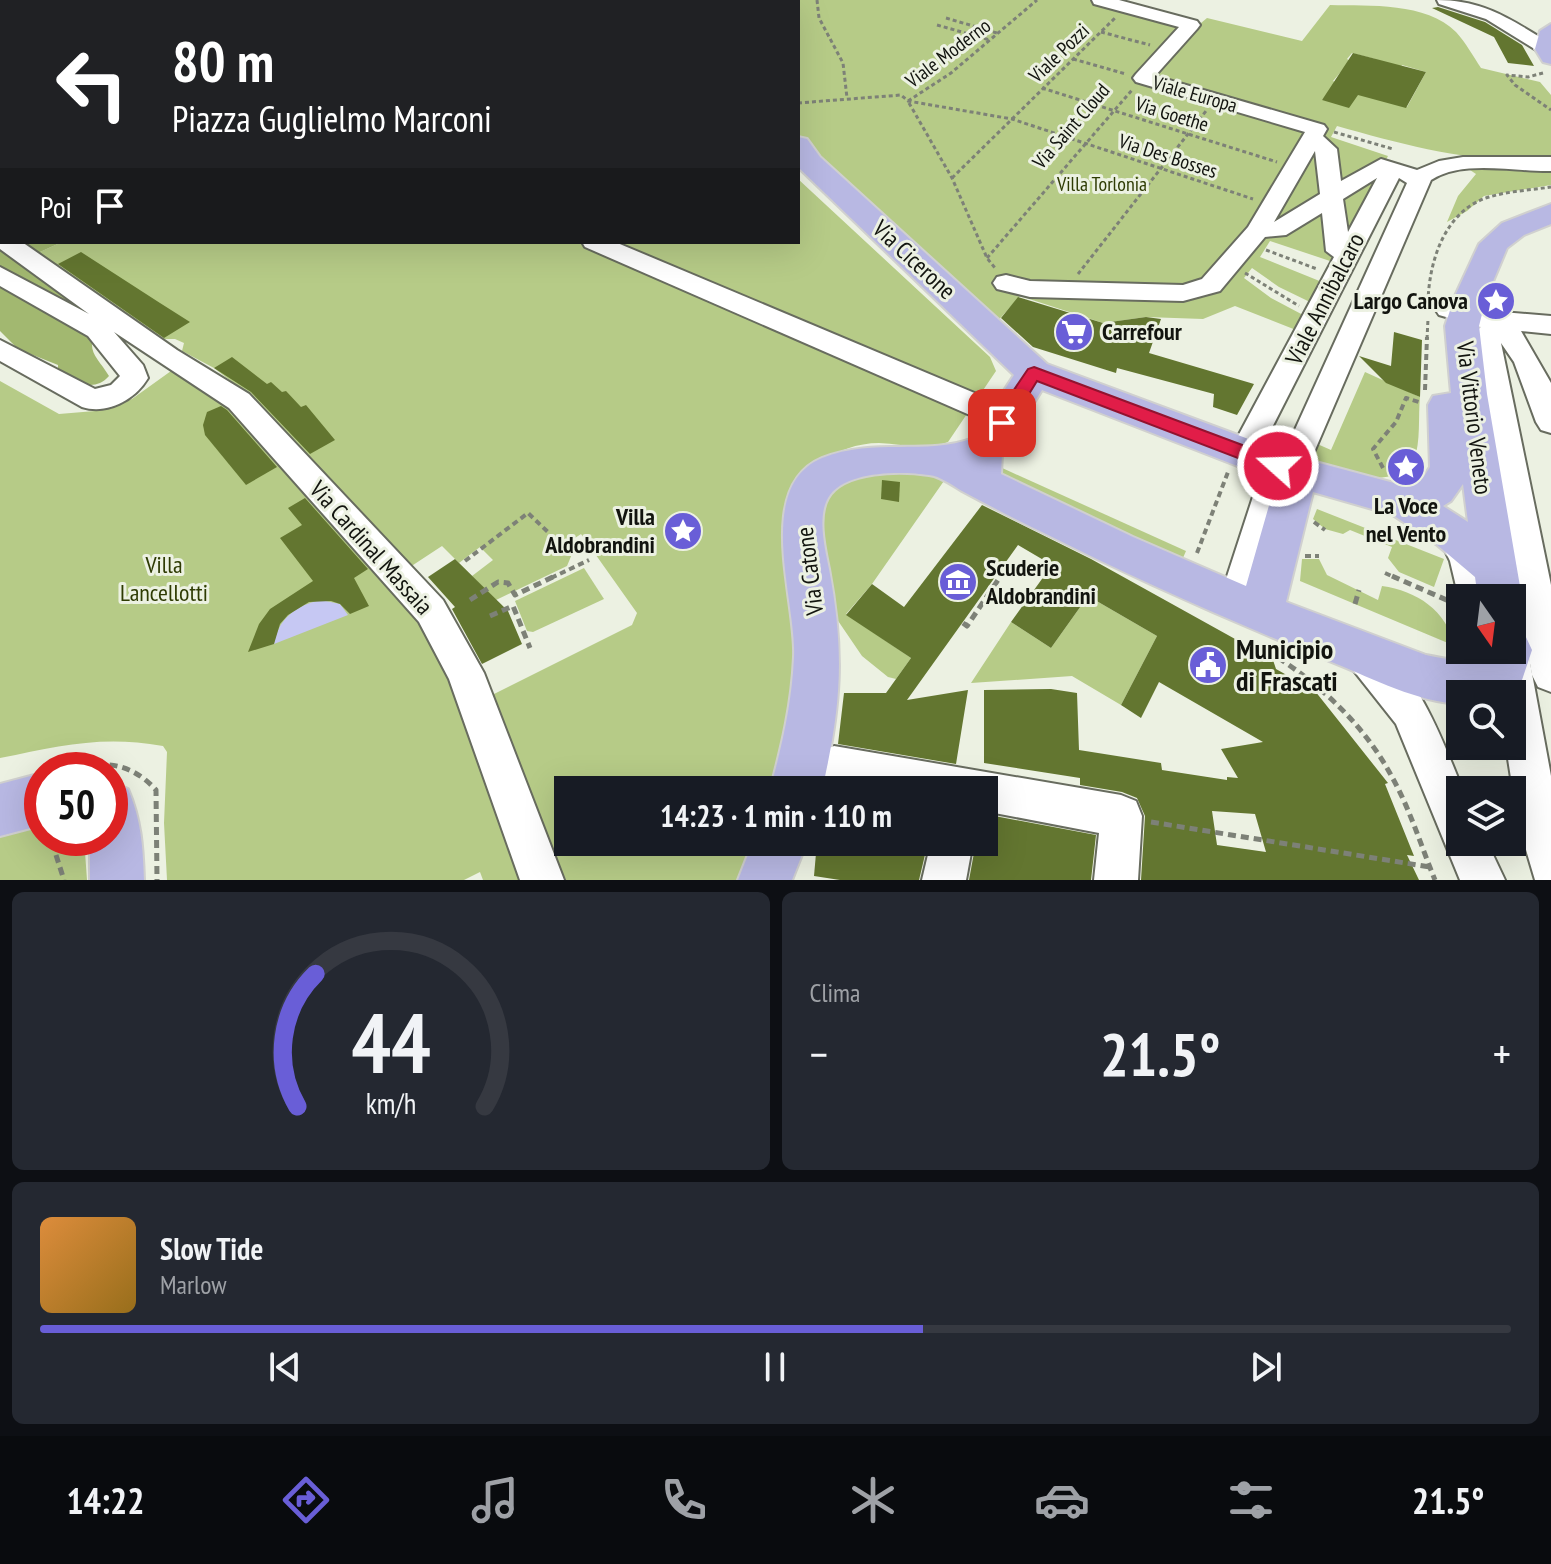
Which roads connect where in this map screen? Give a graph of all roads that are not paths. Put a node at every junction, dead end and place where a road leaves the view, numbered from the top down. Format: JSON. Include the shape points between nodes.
{"nodes":[{"id":1,"x":1100,"y":0,"type":"edge"},
{"id":2,"x":1445,"y":0,"type":"edge"},
{"id":3,"x":1548,"y":49,"type":"edge"},
{"id":4,"x":1143,"y":78,"type":"joint"},
{"id":5,"x":1321,"y":133,"type":"junction"},
{"id":6,"x":800,"y":148,"type":"edge"},
{"id":7,"x":1392,"y":157,"type":"junction"},
{"id":8,"x":1551,"y":164,"type":"edge"},
{"id":9,"x":1418,"y":181,"type":"junction"},
{"id":10,"x":1332,"y":198,"type":"junction"},
{"id":11,"x":1551,"y":199,"type":"edge"},
{"id":12,"x":1551,"y":213,"type":"edge"},
{"id":13,"x":1261,"y":240,"type":"junction"},
{"id":14,"x":9,"y":244,"type":"edge"},
{"id":15,"x":598,"y":244,"type":"edge"},
{"id":16,"x":1338,"y":251,"type":"dead end"},
{"id":17,"x":0,"y":275,"type":"edge"},
{"id":18,"x":1006,"y":283,"type":"road end"},
{"id":19,"x":1471,"y":319,"type":"junction"},
{"id":20,"x":1551,"y":325,"type":"edge"},
{"id":21,"x":0,"y":349,"type":"edge"},
{"id":22,"x":167,"y":357,"type":"junction"},
{"id":23,"x":133,"y":372,"type":"junction"},
{"id":24,"x":1034,"y":373,"type":"junction"},
{"id":25,"x":1551,"y":422,"type":"edge"},
{"id":26,"x":996,"y":433,"type":"junction"},
{"id":27,"x":940,"y":461,"type":"junction"},
{"id":28,"x":1270,"y":464,"type":"junction"},
{"id":29,"x":1396,"y":490,"type":"junction"},
{"id":30,"x":1001,"y":493,"type":"junction"},
{"id":31,"x":1487,"y":584,"type":"edge"},
{"id":32,"x":1490,"y":584,"type":"edge"},
{"id":33,"x":1244,"y":613,"type":"junction"},
{"id":34,"x":1359,"y":652,"type":"junction"},
{"id":35,"x":1474,"y":664,"type":"edge"},
{"id":36,"x":1493,"y":664,"type":"edge"},
{"id":37,"x":1551,"y":675,"type":"edge"},
{"id":38,"x":834,"y":766,"type":"dead end"},
{"id":39,"x":799,"y":776,"type":"edge"},
{"id":40,"x":894,"y":776,"type":"edge"},
{"id":41,"x":1446,"y":793,"type":"edge"},
{"id":42,"x":998,"y":794,"type":"edge"},
{"id":43,"x":133,"y":799,"type":"edge"},
{"id":44,"x":1534,"y":822,"type":"edge"},
{"id":45,"x":774,"y":856,"type":"edge"},
{"id":46,"x":949,"y":856,"type":"edge"},
{"id":47,"x":1471,"y":856,"type":"edge"},
{"id":48,"x":1551,"y":866,"type":"edge"},
{"id":49,"x":117,"y":880,"type":"edge"},
{"id":50,"x":542,"y":880,"type":"edge"},
{"id":51,"x":765,"y":880,"type":"edge"},
{"id":52,"x":944,"y":880,"type":"edge"},
{"id":53,"x":1116,"y":880,"type":"edge"},
{"id":54,"x":1483,"y":880,"type":"edge"}],
"edges":[{"from":1,"to":4,"type":"street","name":"Via Saint Cloud","via":[[1191,25]]},
{"from":2,"to":3,"type":"street","via":[[1492,15]]},
{"from":4,"to":5,"type":"street","name":"Viale Europa"},
{"from":5,"to":10,"type":"street"},
{"from":5,"to":13,"type":"street","via":[[1270,205]]},
{"from":6,"to":24,"type":"main road","name":"Via Cicerone"},
{"from":7,"to":9,"type":"street"},
{"from":7,"to":10,"type":"street"},
{"from":7,"to":28,"type":"street","name":"Viale Annibalcaro"},
{"from":8,"to":9,"type":"street","via":[[1444,166],[1427,171]]},
{"from":9,"to":28,"type":"street","name":"Viale Annibalcaro"},
{"from":10,"to":13,"type":"street"},
{"from":10,"to":16,"type":"street"},
{"from":11,"to":19,"type":"main road","name":"Via Vittorio Veneto","via":[[1499,217],[1475,233],[1460,256]]},
{"from":12,"to":19,"type":"main road","name":"Via Vittorio Veneto","via":[[1513,229],[1494,244]]},
{"from":13,"to":18,"type":"street","via":[[1211,285],[1183,293],[1030,289]]},
{"from":14,"to":22,"type":"street","name":"Via Cardinal Massaia"},
{"from":15,"to":26,"type":"street"},
{"from":17,"to":23,"type":"street","via":[[97,330]]},
{"from":19,"to":20,"type":"street"},
{"from":19,"to":25,"type":"street","via":[[1505,331],[1518,346]]},
{"from":19,"to":29,"type":"main road","name":"Via Vittorio Veneto","via":[[1444,370],[1451,463],[1432,495]]},
{"from":19,"to":32,"type":"main road","name":"Via Vittorio Veneto","via":[[1463,336]]},
{"from":19,"to":37,"type":"street"},
{"from":21,"to":23,"type":"street","via":[[92,400],[120,393],[134,378]]},
{"from":22,"to":23,"type":"street"},
{"from":22,"to":50,"type":"street","name":"Via Cardinal Massaia","via":[[239,401],[431,611],[465,673]]},
{"from":24,"to":26,"type":"main road"},
{"from":24,"to":28,"type":"main road"},
{"from":26,"to":27,"type":"main road","via":[[966,457]]},
{"from":26,"to":30,"type":"main road","via":[[982,468]]},
{"from":27,"to":30,"type":"main road"},
{"from":27,"to":39,"type":"main road","name":"Via Catone","via":[[843,467],[824,477],[807,500],[804,535],[818,646]]},
{"from":28,"to":29,"type":"main road"},
{"from":28,"to":33,"type":"main road"},
{"from":29,"to":31,"type":"main road","via":[[1451,532]]},
{"from":30,"to":33,"type":"main road"},
{"from":33,"to":34,"type":"main road"},
{"from":34,"to":35,"type":"main road","via":[[1426,677]]},
{"from":34,"to":41,"type":"street","via":[[1411,712]]},
{"from":36,"to":44,"type":"street"},
{"from":38,"to":40,"type":"street"},
{"from":42,"to":53,"type":"street","via":[[1131,818]]},
{"from":43,"to":49,"type":"main road","via":[[116,832]]},
{"from":44,"to":48,"type":"street"},
{"from":45,"to":51,"type":"main road"},
{"from":46,"to":52,"type":"street"},
{"from":47,"to":54,"type":"street"}]}
